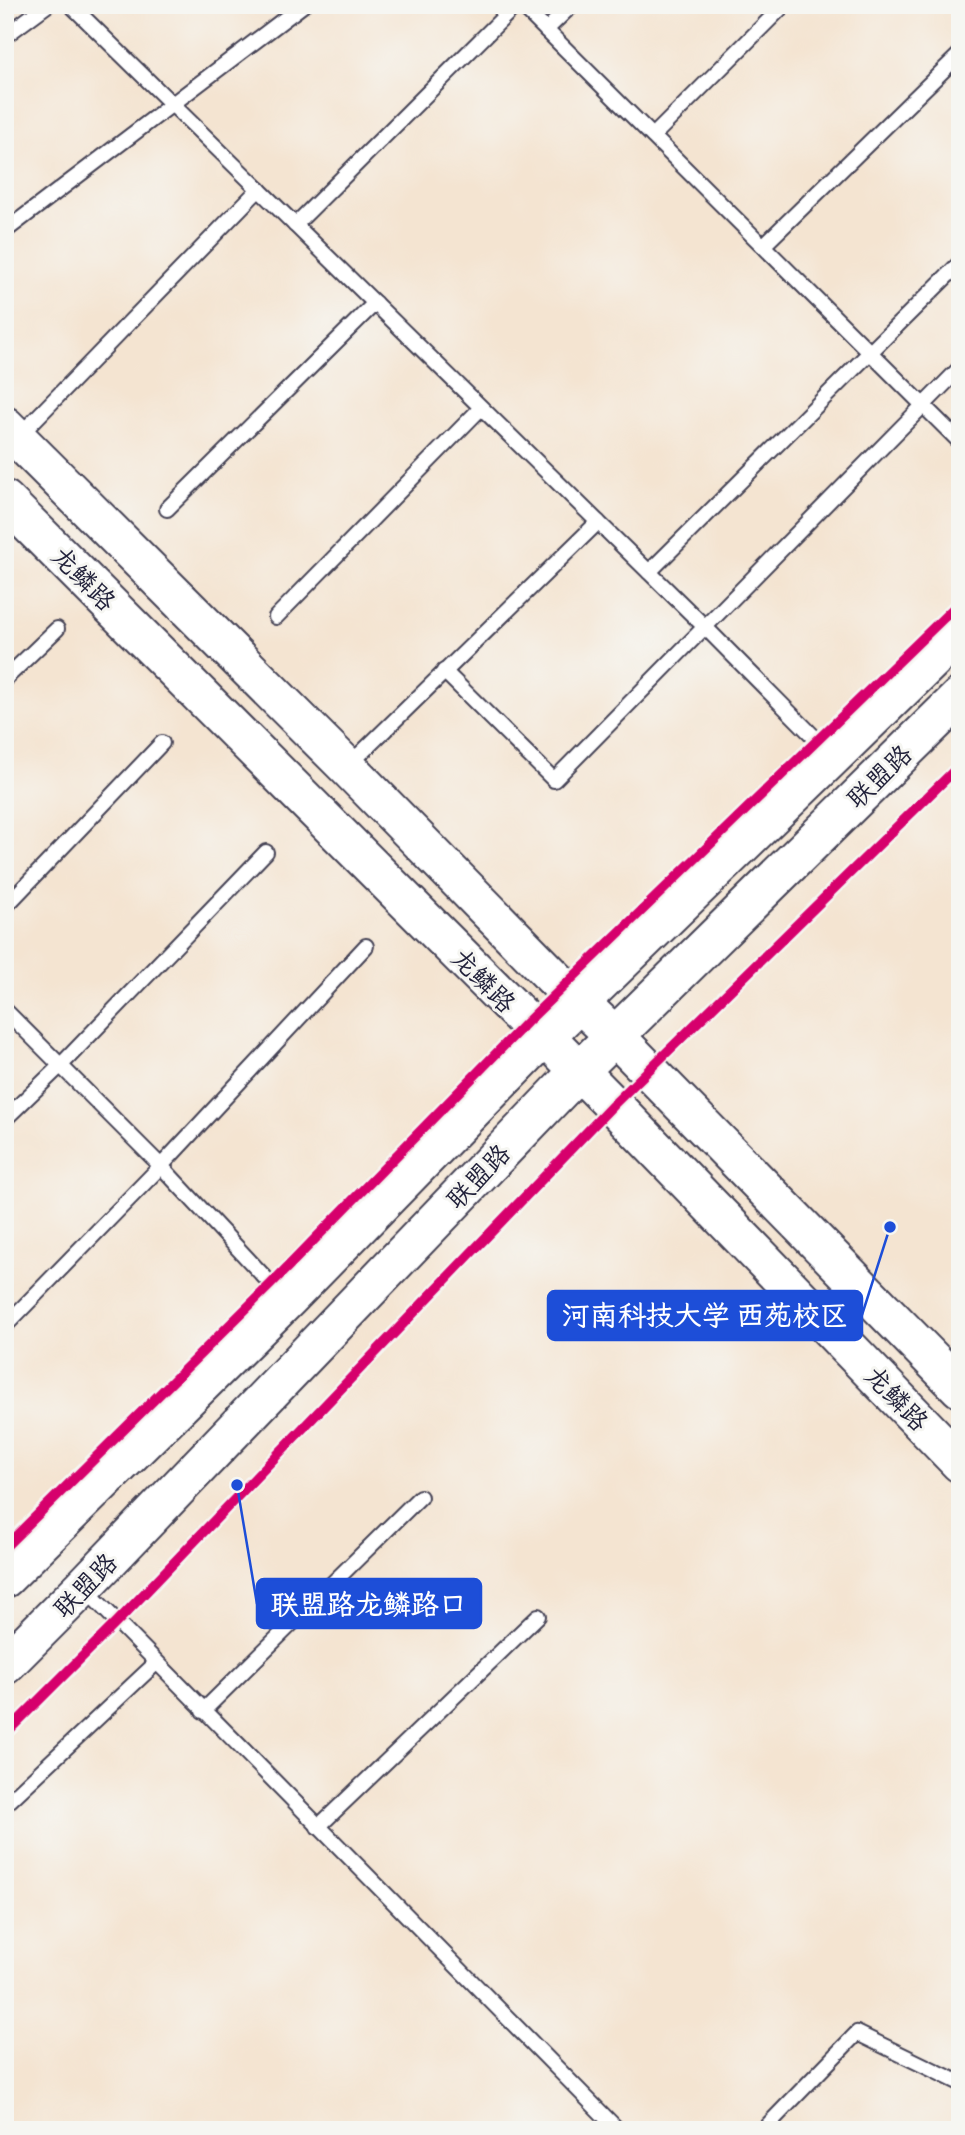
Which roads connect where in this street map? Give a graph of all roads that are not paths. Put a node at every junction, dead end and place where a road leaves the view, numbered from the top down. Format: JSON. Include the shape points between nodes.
{"nodes":[{"id":1,"x":47,"y":5,"type":"edge"},
{"id":2,"x":71,"y":5,"type":"edge"},
{"id":3,"x":303,"y":5,"type":"edge"},
{"id":4,"x":519,"y":5,"type":"edge"},
{"id":5,"x":572,"y":5,"type":"edge"},
{"id":6,"x":784,"y":5,"type":"edge"},
{"id":7,"x":546,"y":30,"type":"junction"},
{"id":8,"x":5,"y":36,"type":"edge"},
{"id":9,"x":960,"y":54,"type":"edge"},
{"id":10,"x":172,"y":104,"type":"junction"},
{"id":11,"x":653,"y":136,"type":"junction"},
{"id":12,"x":259,"y":190,"type":"junction"},
{"id":13,"x":295,"y":225,"type":"junction"},
{"id":14,"x":5,"y":231,"type":"edge"},
{"id":15,"x":764,"y":246,"type":"junction"},
{"id":16,"x":960,"y":263,"type":"edge"},
{"id":17,"x":375,"y":303,"type":"junction"},
{"id":18,"x":871,"y":352,"type":"junction"},
{"id":19,"x":960,"y":368,"type":"edge"},
{"id":20,"x":924,"y":404,"type":"junction"},
{"id":21,"x":481,"y":408,"type":"junction"},
{"id":22,"x":9,"y":438,"type":"edge"},
{"id":23,"x":960,"y":442,"type":"edge"},
{"id":24,"x":5,"y":500,"type":"edge"},
{"id":25,"x":167,"y":509,"type":"dead end"},
{"id":26,"x":598,"y":522,"type":"junction"},
{"id":27,"x":649,"y":572,"type":"junction"},
{"id":28,"x":276,"y":617,"type":"dead end"},
{"id":29,"x":705,"y":627,"type":"junction"},
{"id":30,"x":57,"y":629,"type":"dead end"},
{"id":31,"x":960,"y":633,"type":"edge"},
{"id":32,"x":444,"y":671,"type":"junction"},
{"id":33,"x":5,"y":679,"type":"edge"},
{"id":34,"x":960,"y":697,"type":"edge"},
{"id":35,"x":162,"y":743,"type":"dead end"},
{"id":36,"x":835,"y":755,"type":"junction"},
{"id":37,"x":347,"y":767,"type":"junction"},
{"id":38,"x":266,"y":852,"type":"dead end"},
{"id":39,"x":5,"y":907,"type":"edge"},
{"id":40,"x":366,"y":946,"type":"dead end"},
{"id":41,"x":580,"y":1002,"type":"junction"},
{"id":42,"x":5,"y":1010,"type":"edge"},
{"id":43,"x":615,"y":1035,"type":"junction"},
{"id":44,"x":545,"y":1036,"type":"junction"},
{"id":45,"x":61,"y":1065,"type":"junction"},
{"id":46,"x":579,"y":1071,"type":"junction"},
{"id":47,"x":5,"y":1119,"type":"edge"},
{"id":48,"x":162,"y":1166,"type":"junction"},
{"id":49,"x":289,"y":1298,"type":"junction"},
{"id":50,"x":5,"y":1326,"type":"edge"},
{"id":51,"x":960,"y":1388,"type":"edge"},
{"id":52,"x":960,"y":1463,"type":"edge"},
{"id":53,"x":420,"y":1497,"type":"dead end"},
{"id":54,"x":5,"y":1578,"type":"edge"},
{"id":55,"x":83,"y":1587,"type":"junction"},
{"id":56,"x":538,"y":1616,"type":"dead end"},
{"id":57,"x":156,"y":1663,"type":"junction"},
{"id":58,"x":5,"y":1665,"type":"edge"},
{"id":59,"x":203,"y":1711,"type":"junction"},
{"id":60,"x":5,"y":1805,"type":"edge"},
{"id":61,"x":318,"y":1827,"type":"junction"},
{"id":62,"x":960,"y":2083,"type":"edge"},
{"id":63,"x":618,"y":2130,"type":"edge"},
{"id":64,"x":764,"y":2130,"type":"edge"}],
"edges":[{"from":1,"to":8,"type":"lane"},
{"from":2,"to":10,"type":"lane"},
{"from":3,"to":10,"type":"lane"},
{"from":4,"to":7,"type":"lane"},
{"from":4,"to":13,"type":"lane"},
{"from":5,"to":7,"type":"lane"},
{"from":6,"to":11,"type":"lane"},
{"from":7,"to":11,"type":"lane"},
{"from":9,"to":15,"type":"lane"},
{"from":10,"to":12,"type":"lane"},
{"from":10,"to":14,"type":"lane"},
{"from":11,"to":15,"type":"lane"},
{"from":12,"to":13,"type":"lane"},
{"from":12,"to":22,"type":"lane"},
{"from":13,"to":17,"type":"lane"},
{"from":15,"to":18,"type":"lane"},
{"from":16,"to":18,"type":"lane"},
{"from":17,"to":21,"type":"lane"},
{"from":17,"to":25,"type":"lane"},
{"from":18,"to":20,"type":"lane"},
{"from":18,"to":27,"type":"lane"},
{"from":19,"to":20,"type":"lane"},
{"from":20,"to":23,"type":"lane"},
{"from":20,"to":29,"type":"lane"},
{"from":21,"to":26,"type":"lane"},
{"from":21,"to":28,"type":"lane"},
{"from":22,"to":37,"type":"main road","name":"龙鳞路"},
{"from":24,"to":44,"type":"main road","name":"龙鳞路"},
{"from":26,"to":27,"type":"lane"},
{"from":26,"to":32,"type":"lane"},
{"from":27,"to":29,"type":"lane"},
{"from":29,"to":32,"type":"lane","via":[[554,780]]},
{"from":29,"to":36,"type":"lane"},
{"from":30,"to":33,"type":"lane"},
{"from":31,"to":36,"type":"main road","name":"联盟路"},
{"from":32,"to":37,"type":"lane"},
{"from":34,"to":43,"type":"main road","name":"联盟路"},
{"from":35,"to":39,"type":"lane"},
{"from":36,"to":41,"type":"main road","name":"联盟路"},
{"from":37,"to":41,"type":"main road","name":"龙鳞路"},
{"from":38,"to":45,"type":"lane"},
{"from":40,"to":48,"type":"lane"},
{"from":41,"to":43,"type":"main road","name":"龙鳞路"},
{"from":41,"to":44,"type":"main road","name":"联盟路"},
{"from":42,"to":45,"type":"lane"},
{"from":43,"to":46,"type":"main road","name":"联盟路"},
{"from":43,"to":51,"type":"main road","name":"龙鳞路"},
{"from":44,"to":46,"type":"main road","name":"龙鳞路"},
{"from":44,"to":49,"type":"main road","name":"联盟路"},
{"from":45,"to":47,"type":"lane"},
{"from":45,"to":48,"type":"lane"},
{"from":46,"to":52,"type":"main road","name":"龙鳞路"},
{"from":46,"to":55,"type":"main road","name":"联盟路"},
{"from":48,"to":49,"type":"lane"},
{"from":48,"to":50,"type":"lane"},
{"from":49,"to":54,"type":"main road","name":"联盟路"},
{"from":53,"to":59,"type":"lane"},
{"from":55,"to":57,"type":"lane"},
{"from":55,"to":58,"type":"main road","name":"联盟路"},
{"from":56,"to":61,"type":"lane"},
{"from":57,"to":59,"type":"lane"},
{"from":57,"to":60,"type":"lane"},
{"from":59,"to":61,"type":"lane"},
{"from":61,"to":63,"type":"lane"},
{"from":62,"to":64,"type":"lane","via":[[857,2033]]}]}
